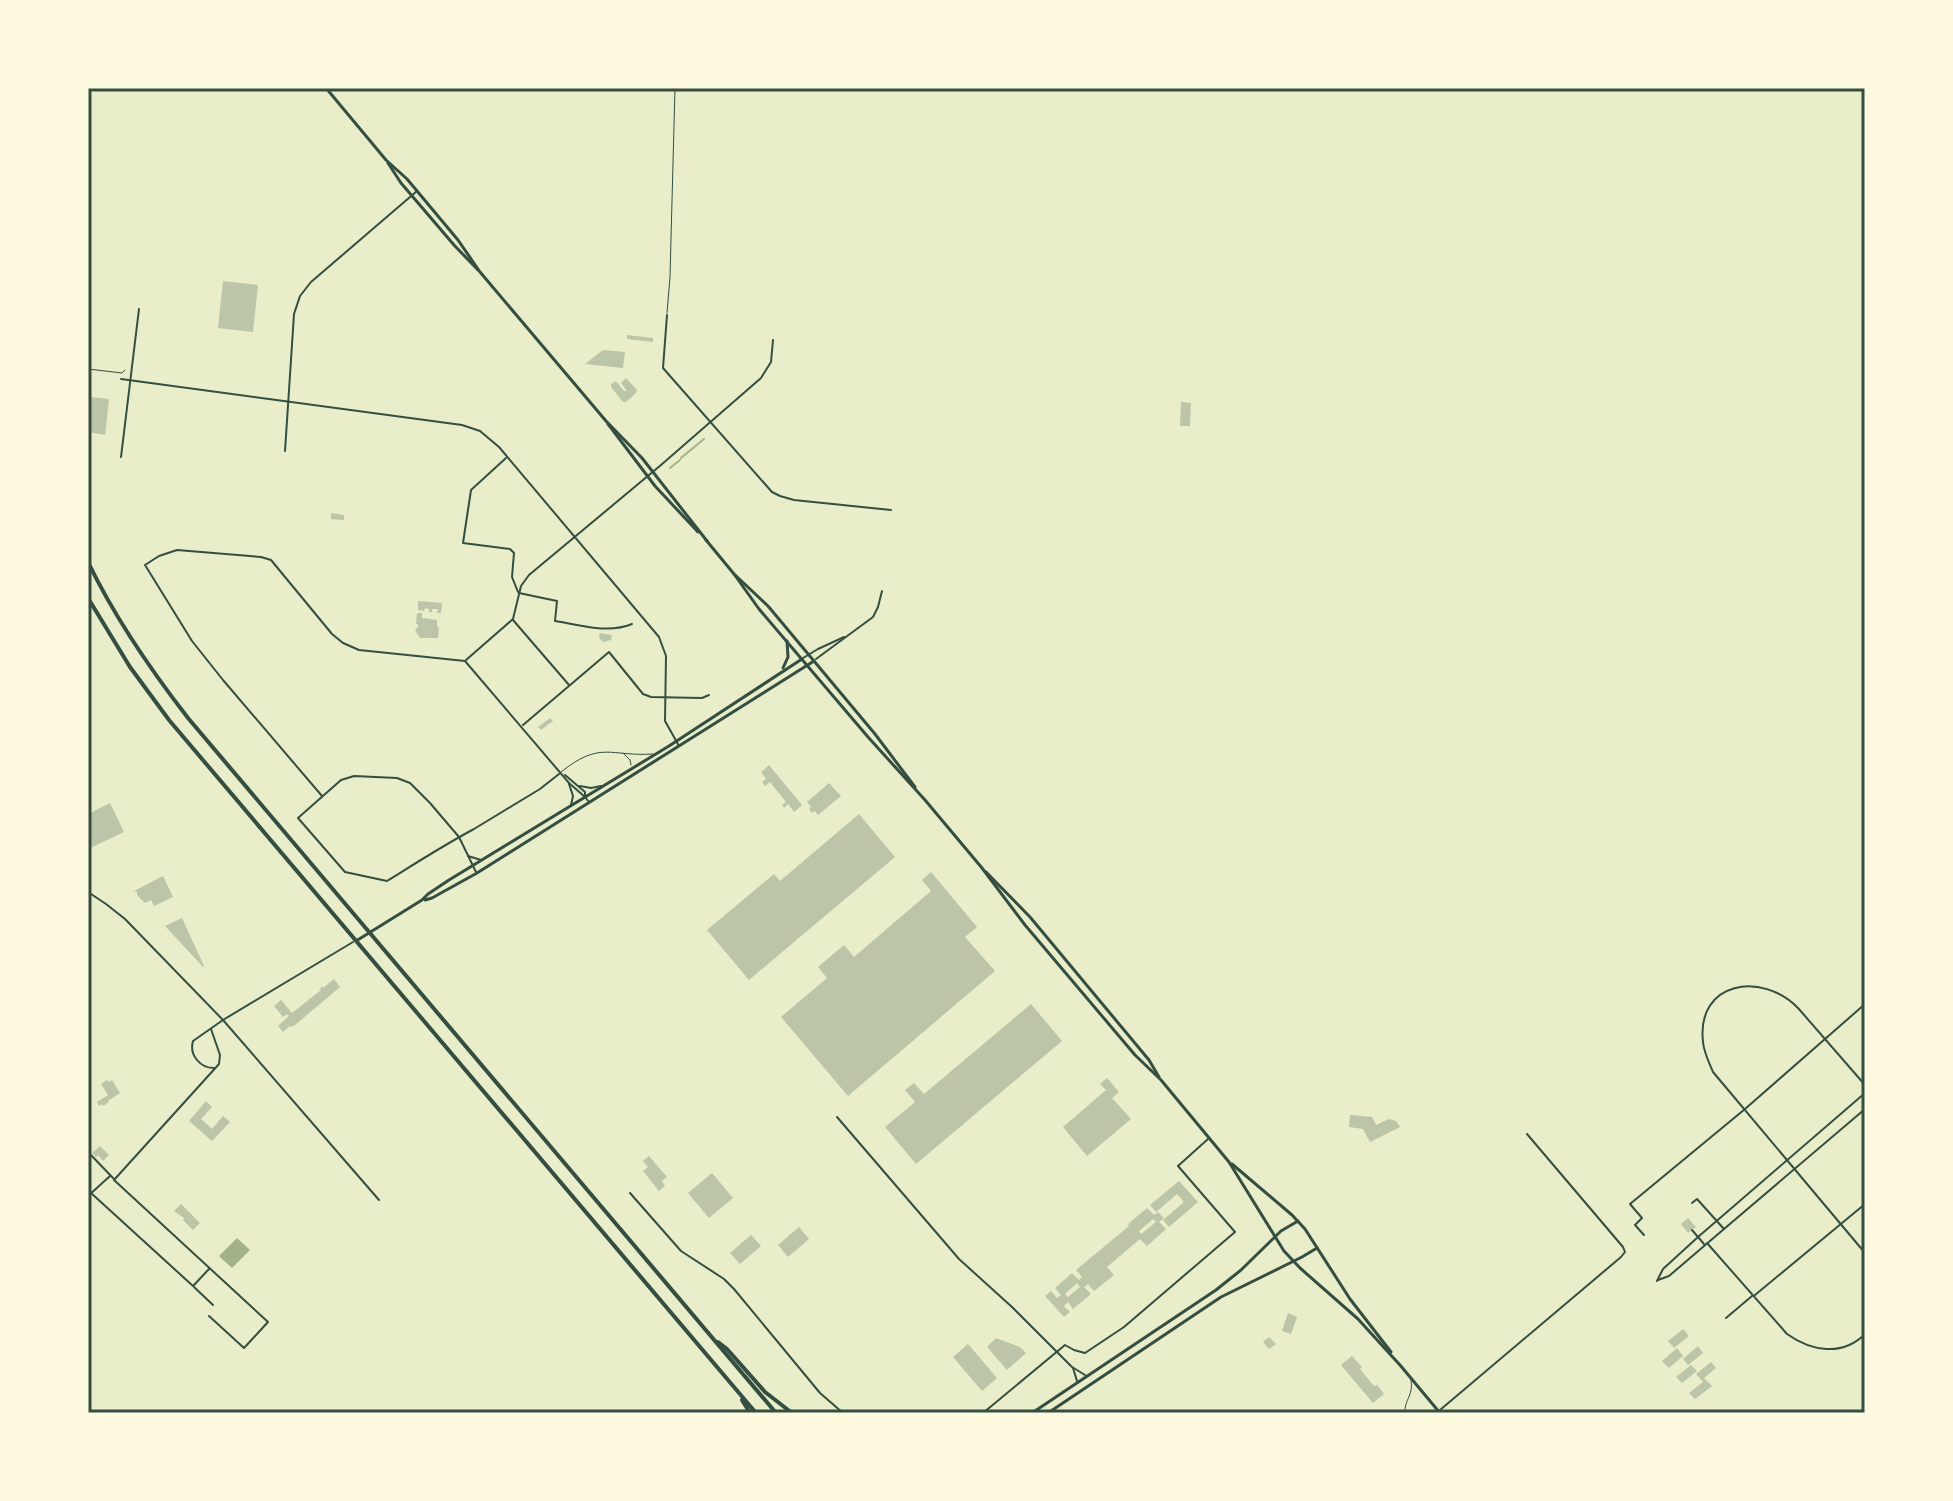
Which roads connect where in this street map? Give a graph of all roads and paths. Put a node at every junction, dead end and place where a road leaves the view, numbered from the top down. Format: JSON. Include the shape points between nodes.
{"nodes":[{"id":1,"x":326,"y":88,"type":"edge"},
{"id":2,"x":675,"y":88,"type":"edge"},
{"id":3,"x":386,"y":160,"type":"junction"},
{"id":4,"x":417,"y":191,"type":"junction"},
{"id":5,"x":412,"y":196,"type":"junction"},
{"id":6,"x":480,"y":272,"type":"junction"},
{"id":7,"x":139,"y":309,"type":"dead end"},
{"id":8,"x":667,"y":315,"type":"joint"},
{"id":9,"x":773,"y":340,"type":"dead end"},
{"id":10,"x":88,"y":369,"type":"edge"},
{"id":11,"x":125,"y":370,"type":"dead end"},
{"id":12,"x":121,"y":379,"type":"dead end"},
{"id":13,"x":131,"y":380,"type":"junction"},
{"id":14,"x":288,"y":403,"type":"junction"},
{"id":15,"x":606,"y":421,"type":"junction"},
{"id":16,"x":710,"y":421,"type":"junction"},
{"id":17,"x":285,"y":451,"type":"dead end"},
{"id":18,"x":121,"y":457,"type":"dead end"},
{"id":19,"x":507,"y":457,"type":"junction"},
{"id":20,"x":652,"y":472,"type":"junction"},
{"id":21,"x":647,"y":476,"type":"junction"},
{"id":22,"x":891,"y":510,"type":"dead end"},
{"id":23,"x":574,"y":537,"type":"junction"},
{"id":24,"x":707,"y":541,"type":"junction"},
{"id":25,"x":88,"y":562,"type":"edge"},
{"id":26,"x":734,"y":574,"type":"junction"},
{"id":27,"x":882,"y":591,"type":"dead end"},
{"id":28,"x":519,"y":593,"type":"junction"},
{"id":29,"x":88,"y":598,"type":"edge"},
{"id":30,"x":513,"y":619,"type":"junction"},
{"id":31,"x":632,"y":624,"type":"dead end"},
{"id":32,"x":848,"y":635,"type":"junction"},
{"id":33,"x":787,"y":641,"type":"junction"},
{"id":34,"x":809,"y":654,"type":"junction"},
{"id":35,"x":802,"y":659,"type":"junction"},
{"id":36,"x":465,"y":661,"type":"junction"},
{"id":37,"x":814,"y":661,"type":"junction"},
{"id":38,"x":808,"y":665,"type":"junction"},
{"id":39,"x":778,"y":673,"type":"junction"},
{"id":40,"x":570,"y":685,"type":"junction"},
{"id":41,"x":709,"y":695,"type":"dead end"},
{"id":42,"x":665,"y":698,"type":"junction"},
{"id":43,"x":708,"y":725,"type":"junction"},
{"id":44,"x":522,"y":726,"type":"junction"},
{"id":45,"x":678,"y":743,"type":"junction"},
{"id":46,"x":622,"y":752,"type":"junction"},
{"id":47,"x":655,"y":754,"type":"junction"},
{"id":48,"x":632,"y":768,"type":"junction"},
{"id":49,"x":561,"y":772,"type":"junction"},
{"id":50,"x":632,"y":775,"type":"junction"},
{"id":51,"x":569,"y":783,"type":"junction"},
{"id":52,"x":580,"y":786,"type":"junction"},
{"id":53,"x":602,"y":786,"type":"junction"},
{"id":54,"x":322,"y":796,"type":"junction"},
{"id":55,"x":585,"y":797,"type":"junction"},
{"id":56,"x":925,"y":800,"type":"junction"},
{"id":57,"x":589,"y":803,"type":"junction"},
{"id":58,"x":571,"y":806,"type":"junction"},
{"id":59,"x":459,"y":837,"type":"junction"},
{"id":60,"x":468,"y":856,"type":"junction"},
{"id":61,"x":482,"y":861,"type":"junction"},
{"id":62,"x":473,"y":866,"type":"junction"},
{"id":63,"x":982,"y":868,"type":"junction"},
{"id":64,"x":477,"y":873,"type":"junction"},
{"id":65,"x":88,"y":892,"type":"edge"},
{"id":66,"x":422,"y":900,"type":"junction"},
{"id":67,"x":370,"y":933,"type":"junction"},
{"id":68,"x":356,"y":941,"type":"junction"},
{"id":69,"x":1865,"y":1004,"type":"edge"},
{"id":70,"x":223,"y":1020,"type":"junction"},
{"id":71,"x":211,"y":1029,"type":"junction"},
{"id":72,"x":1825,"y":1038,"type":"junction"},
{"id":73,"x":215,"y":1068,"type":"junction"},
{"id":74,"x":1161,"y":1080,"type":"junction"},
{"id":75,"x":1865,"y":1085,"type":"edge"},
{"id":76,"x":1865,"y":1093,"type":"edge"},
{"id":77,"x":1745,"y":1109,"type":"junction"},
{"id":78,"x":1865,"y":1109,"type":"edge"},
{"id":79,"x":837,"y":1117,"type":"dead end"},
{"id":80,"x":1527,"y":1134,"type":"dead end"},
{"id":81,"x":1209,"y":1138,"type":"junction"},
{"id":82,"x":88,"y":1152,"type":"edge"},
{"id":83,"x":1787,"y":1160,"type":"junction"},
{"id":84,"x":1229,"y":1162,"type":"junction"},
{"id":85,"x":1795,"y":1169,"type":"junction"},
{"id":86,"x":111,"y":1175,"type":"junction"},
{"id":87,"x":114,"y":1180,"type":"junction"},
{"id":88,"x":630,"y":1193,"type":"dead end"},
{"id":89,"x":89,"y":1195,"type":"edge"},
{"id":90,"x":379,"y":1200,"type":"dead end"},
{"id":91,"x":1692,"y":1203,"type":"dead end"},
{"id":92,"x":1865,"y":1204,"type":"edge"},
{"id":93,"x":1298,"y":1221,"type":"junction"},
{"id":94,"x":1716,"y":1221,"type":"junction"},
{"id":95,"x":1841,"y":1224,"type":"junction"},
{"id":96,"x":1724,"y":1229,"type":"junction"},
{"id":97,"x":1692,"y":1230,"type":"dead end"},
{"id":98,"x":1644,"y":1235,"type":"dead end"},
{"id":99,"x":1274,"y":1237,"type":"junction"},
{"id":100,"x":1698,"y":1237,"type":"junction"},
{"id":101,"x":1706,"y":1244,"type":"junction"},
{"id":102,"x":1317,"y":1247,"type":"junction"},
{"id":103,"x":1865,"y":1253,"type":"edge"},
{"id":104,"x":1294,"y":1262,"type":"junction"},
{"id":105,"x":210,"y":1269,"type":"junction"},
{"id":106,"x":193,"y":1286,"type":"junction"},
{"id":107,"x":1753,"y":1296,"type":"junction"},
{"id":108,"x":213,"y":1305,"type":"dead end"},
{"id":109,"x":209,"y":1316,"type":"dead end"},
{"id":110,"x":1726,"y":1318,"type":"dead end"},
{"id":111,"x":1865,"y":1334,"type":"edge"},
{"id":112,"x":710,"y":1335,"type":"junction"},
{"id":113,"x":1057,"y":1351,"type":"junction"},
{"id":114,"x":1399,"y":1364,"type":"junction"},
{"id":115,"x":1072,"y":1367,"type":"junction"},
{"id":116,"x":1087,"y":1376,"type":"junction"},
{"id":117,"x":1411,"y":1378,"type":"junction"},
{"id":118,"x":1077,"y":1383,"type":"junction"},
{"id":119,"x":735,"y":1388,"type":"junction"},
{"id":120,"x":1447,"y":1404,"type":"junction"},
{"id":121,"x":1442,"y":1412,"type":"edge"},
{"id":122,"x":750,"y":1413,"type":"edge"},
{"id":123,"x":756,"y":1413,"type":"edge"},
{"id":124,"x":776,"y":1413,"type":"edge"},
{"id":125,"x":792,"y":1413,"type":"edge"},
{"id":126,"x":843,"y":1413,"type":"edge"},
{"id":127,"x":983,"y":1413,"type":"edge"},
{"id":128,"x":1032,"y":1413,"type":"edge"},
{"id":129,"x":1048,"y":1413,"type":"edge"},
{"id":130,"x":1405,"y":1413,"type":"edge"}],
"edges":[{"from":1,"to":3,"type":"street"},
{"from":2,"to":8,"type":"lane"},
{"from":3,"to":4,"type":"street"},
{"from":3,"to":5,"type":"street"},
{"from":4,"to":5,"type":"street"},
{"from":4,"to":6,"type":"street"},
{"from":5,"to":6,"type":"street"},
{"from":5,"to":14,"type":"street","via":[[304,290],[294,314]]},
{"from":6,"to":15,"type":"street"},
{"from":7,"to":13,"type":"street"},
{"from":8,"to":16,"type":"street","via":[[663,368]]},
{"from":9,"to":16,"type":"street","via":[[765,373]]},
{"from":10,"to":11,"type":"path"},
{"from":12,"to":13,"type":"street"},
{"from":13,"to":14,"type":"street"},
{"from":13,"to":18,"type":"street"},
{"from":14,"to":17,"type":"street"},
{"from":14,"to":19,"type":"street","via":[[470,427],[489,437]]},
{"from":15,"to":20,"type":"street"},
{"from":15,"to":21,"type":"street"},
{"from":16,"to":20,"type":"street"},
{"from":16,"to":22,"type":"street","via":[[764,485],[780,496]]},
{"from":19,"to":23,"type":"street"},
{"from":19,"to":28,"type":"street","via":[[471,490],[463,543],[510,549]]},
{"from":20,"to":21,"type":"street"},
{"from":20,"to":24,"type":"street"},
{"from":21,"to":23,"type":"street"},
{"from":21,"to":24,"type":"street"},
{"from":23,"to":28,"type":"street","via":[[529,575]]},
{"from":23,"to":42,"type":"street","via":[[659,637],[666,656]]},
{"from":24,"to":26,"type":"street"},
{"from":25,"to":67,"type":"main road","via":[[125,630],[166,689]]},
{"from":26,"to":33,"type":"street"},
{"from":26,"to":34,"type":"street"},
{"from":27,"to":32,"type":"street","via":[[873,617]]},
{"from":28,"to":30,"type":"street"},
{"from":28,"to":31,"type":"street","via":[[557,601],[555,621],[611,629]]},
{"from":29,"to":68,"type":"main road","via":[[152,698]]},
{"from":30,"to":36,"type":"street"},
{"from":30,"to":40,"type":"street"},
{"from":32,"to":34,"type":"street"},
{"from":32,"to":37,"type":"street"},
{"from":33,"to":35,"type":"street"},
{"from":33,"to":39,"type":"street","via":[[787,660]]},
{"from":34,"to":35,"type":"street"},
{"from":34,"to":37,"type":"street"},
{"from":35,"to":37,"type":"street"},
{"from":35,"to":38,"type":"street"},
{"from":35,"to":39,"type":"street"},
{"from":36,"to":44,"type":"street"},
{"from":36,"to":54,"type":"street","via":[[359,650],[343,643],[271,560],[177,550],[145,565],[192,641]]},
{"from":37,"to":38,"type":"street"},
{"from":37,"to":56,"type":"street"},
{"from":38,"to":43,"type":"street"},
{"from":38,"to":56,"type":"street"},
{"from":39,"to":43,"type":"street"},
{"from":40,"to":42,"type":"street","via":[[609,652],[643,694]]},
{"from":40,"to":44,"type":"street"},
{"from":41,"to":42,"type":"street"},
{"from":42,"to":45,"type":"street","via":[[665,721]]},
{"from":43,"to":45,"type":"street"},
{"from":44,"to":49,"type":"street"},
{"from":45,"to":47,"type":"street"},
{"from":45,"to":50,"type":"street"},
{"from":46,"to":47,"type":"lane"},
{"from":46,"to":48,"type":"lane"},
{"from":46,"to":49,"type":"lane","via":[[595,753]]},
{"from":47,"to":48,"type":"street"},
{"from":48,"to":50,"type":"lane"},
{"from":48,"to":53,"type":"street"},
{"from":49,"to":51,"type":"street"},
{"from":49,"to":52,"type":"street"},
{"from":49,"to":59,"type":"street"},
{"from":50,"to":57,"type":"street"},
{"from":51,"to":55,"type":"street"},
{"from":51,"to":58,"type":"street"},
{"from":52,"to":53,"type":"street"},
{"from":52,"to":55,"type":"street"},
{"from":53,"to":55,"type":"street"},
{"from":54,"to":59,"type":"street","via":[[354,776],[397,778],[419,790]]},
{"from":54,"to":59,"type":"street","via":[[298,818],[345,872],[387,881]]},
{"from":55,"to":57,"type":"street"},
{"from":55,"to":58,"type":"street"},
{"from":56,"to":63,"type":"street"},
{"from":57,"to":64,"type":"street"},
{"from":58,"to":61,"type":"street"},
{"from":59,"to":60,"type":"street"},
{"from":60,"to":61,"type":"street"},
{"from":60,"to":62,"type":"street"},
{"from":61,"to":62,"type":"street"},
{"from":62,"to":64,"type":"street"},
{"from":62,"to":66,"type":"street"},
{"from":63,"to":74,"type":"street"},
{"from":63,"to":74,"type":"street","via":[[1038,927]]},
{"from":64,"to":66,"type":"street"},
{"from":65,"to":70,"type":"street","via":[[121,916]]},
{"from":66,"to":67,"type":"street"},
{"from":67,"to":68,"type":"street"},
{"from":67,"to":112,"type":"main road"},
{"from":68,"to":70,"type":"street"},
{"from":68,"to":119,"type":"main road"},
{"from":69,"to":72,"type":"street"},
{"from":70,"to":71,"type":"street"},
{"from":70,"to":90,"type":"street"},
{"from":71,"to":73,"type":"street","via":[[220,1055]]},
{"from":71,"to":73,"type":"street","via":[[193,1041],[192,1050],[205,1067]]},
{"from":72,"to":75,"type":"street"},
{"from":72,"to":77,"type":"street"},
{"from":72,"to":77,"type":"street","via":[[1776,991],[1743,986],[1714,999],[1706,1013],[1703,1044],[1713,1072]]},
{"from":73,"to":87,"type":"street"},
{"from":74,"to":81,"type":"street"},
{"from":76,"to":83,"type":"street"},
{"from":77,"to":83,"type":"street"},
{"from":77,"to":98,"type":"street","via":[[1630,1204],[1642,1218],[1635,1225]]},
{"from":78,"to":85,"type":"street"},
{"from":79,"to":113,"type":"street","via":[[941,1241]]},
{"from":80,"to":120,"type":"street","via":[[1623,1247],[1624,1255]]},
{"from":81,"to":84,"type":"street"},
{"from":81,"to":113,"type":"street","via":[[1178,1166],[1235,1232],[1090,1351],[1081,1353],[1065,1345]]},
{"from":82,"to":86,"type":"street"},
{"from":83,"to":85,"type":"street"},
{"from":83,"to":94,"type":"street"},
{"from":84,"to":93,"type":"street"},
{"from":84,"to":99,"type":"street"},
{"from":85,"to":95,"type":"street"},
{"from":85,"to":96,"type":"street"},
{"from":86,"to":87,"type":"street"},
{"from":86,"to":89,"type":"street"},
{"from":87,"to":105,"type":"street"},
{"from":88,"to":126,"type":"street","via":[[681,1251],[734,1289],[813,1385]]},
{"from":89,"to":106,"type":"street"},
{"from":91,"to":94,"type":"street","via":[[1697,1199]]},
{"from":92,"to":95,"type":"street"},
{"from":93,"to":99,"type":"street"},
{"from":93,"to":102,"type":"street"},
{"from":94,"to":96,"type":"street"},
{"from":94,"to":100,"type":"street"},
{"from":95,"to":103,"type":"street"},
{"from":95,"to":107,"type":"street"},
{"from":96,"to":101,"type":"street"},
{"from":97,"to":100,"type":"street"},
{"from":99,"to":104,"type":"street"},
{"from":99,"to":116,"type":"street","via":[[1230,1279]]},
{"from":100,"to":101,"type":"street"},
{"from":100,"to":101,"type":"street","via":[[1657,1281]]},
{"from":101,"to":107,"type":"street"},
{"from":102,"to":104,"type":"street"},
{"from":102,"to":114,"type":"street"},
{"from":104,"to":114,"type":"street"},
{"from":104,"to":129,"type":"street","via":[[1221,1297]]},
{"from":105,"to":106,"type":"street"},
{"from":105,"to":109,"type":"street","via":[[268,1322],[244,1348]]},
{"from":106,"to":108,"type":"street"},
{"from":107,"to":110,"type":"street"},
{"from":107,"to":111,"type":"street","via":[[1787,1334],[1808,1346],[1835,1349]]},
{"from":112,"to":124,"type":"main road"},
{"from":112,"to":125,"type":"main road"},
{"from":113,"to":115,"type":"street"},
{"from":113,"to":127,"type":"street"},
{"from":114,"to":117,"type":"street"},
{"from":115,"to":116,"type":"street"},
{"from":115,"to":118,"type":"street"},
{"from":116,"to":118,"type":"street"},
{"from":117,"to":121,"type":"street"},
{"from":117,"to":130,"type":"lane","via":[[1413,1391]]},
{"from":118,"to":128,"type":"street"},
{"from":119,"to":122,"type":"main road"},
{"from":119,"to":123,"type":"main road"},
{"from":120,"to":121,"type":"street"},
{"from":120,"to":121,"type":"street"}]}
